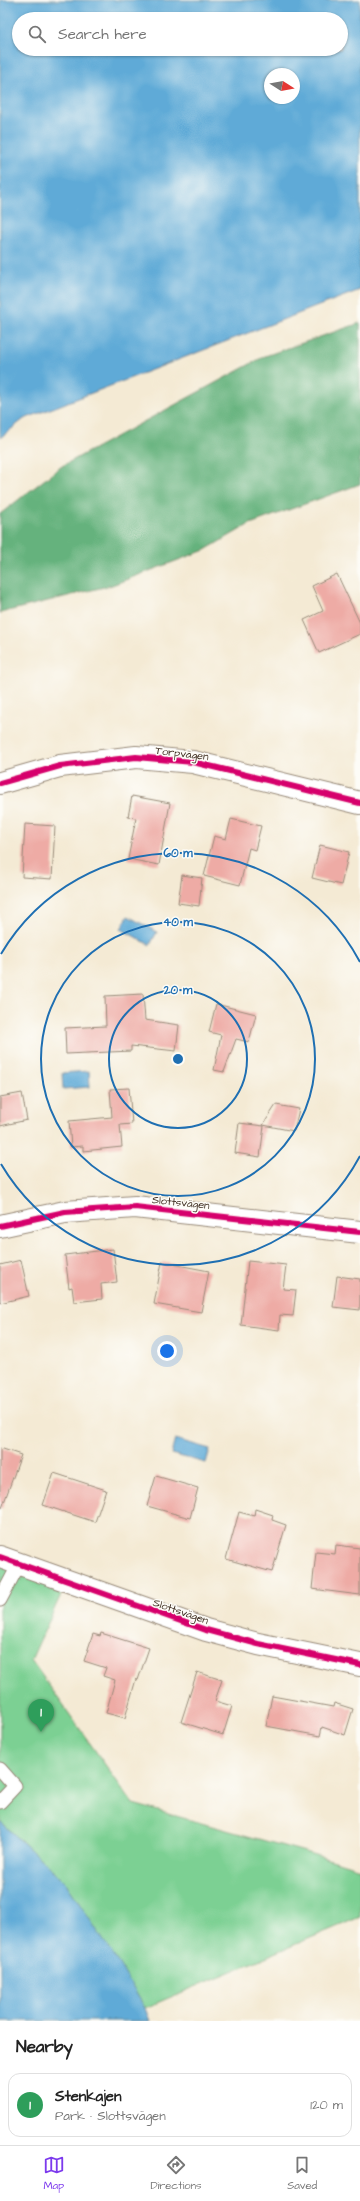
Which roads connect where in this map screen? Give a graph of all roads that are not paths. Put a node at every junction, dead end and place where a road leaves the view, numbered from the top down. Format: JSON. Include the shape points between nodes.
{"nodes":[{"id":1,"x":0,"y":783,"type":"edge"},
{"id":2,"x":360,"y":803,"type":"edge"},
{"id":3,"x":0,"y":1226,"type":"edge"},
{"id":4,"x":360,"y":1232,"type":"edge"},
{"id":5,"x":10,"y":1560,"type":"edge"},
{"id":6,"x":0,"y":1600,"type":"edge"},
{"id":7,"x":360,"y":1665,"type":"edge"},
{"id":8,"x":0,"y":1769,"type":"edge"},
{"id":9,"x":0,"y":1802,"type":"edge"}],
"edges":[{"from":1,"to":2,"type":"street","name":"Torpvägen","via":[[60,766],[136,757],[193,762]]},
{"from":3,"to":4,"type":"street","name":"Slottsvägen","via":[[65,1212],[135,1207]]},
{"from":5,"to":6,"type":"lane"},
{"from":5,"to":7,"type":"street","name":"Slottsvägen","via":[[206,1630],[258,1644]]},
{"from":8,"to":9,"type":"lane","via":[[16,1786]]}]}
